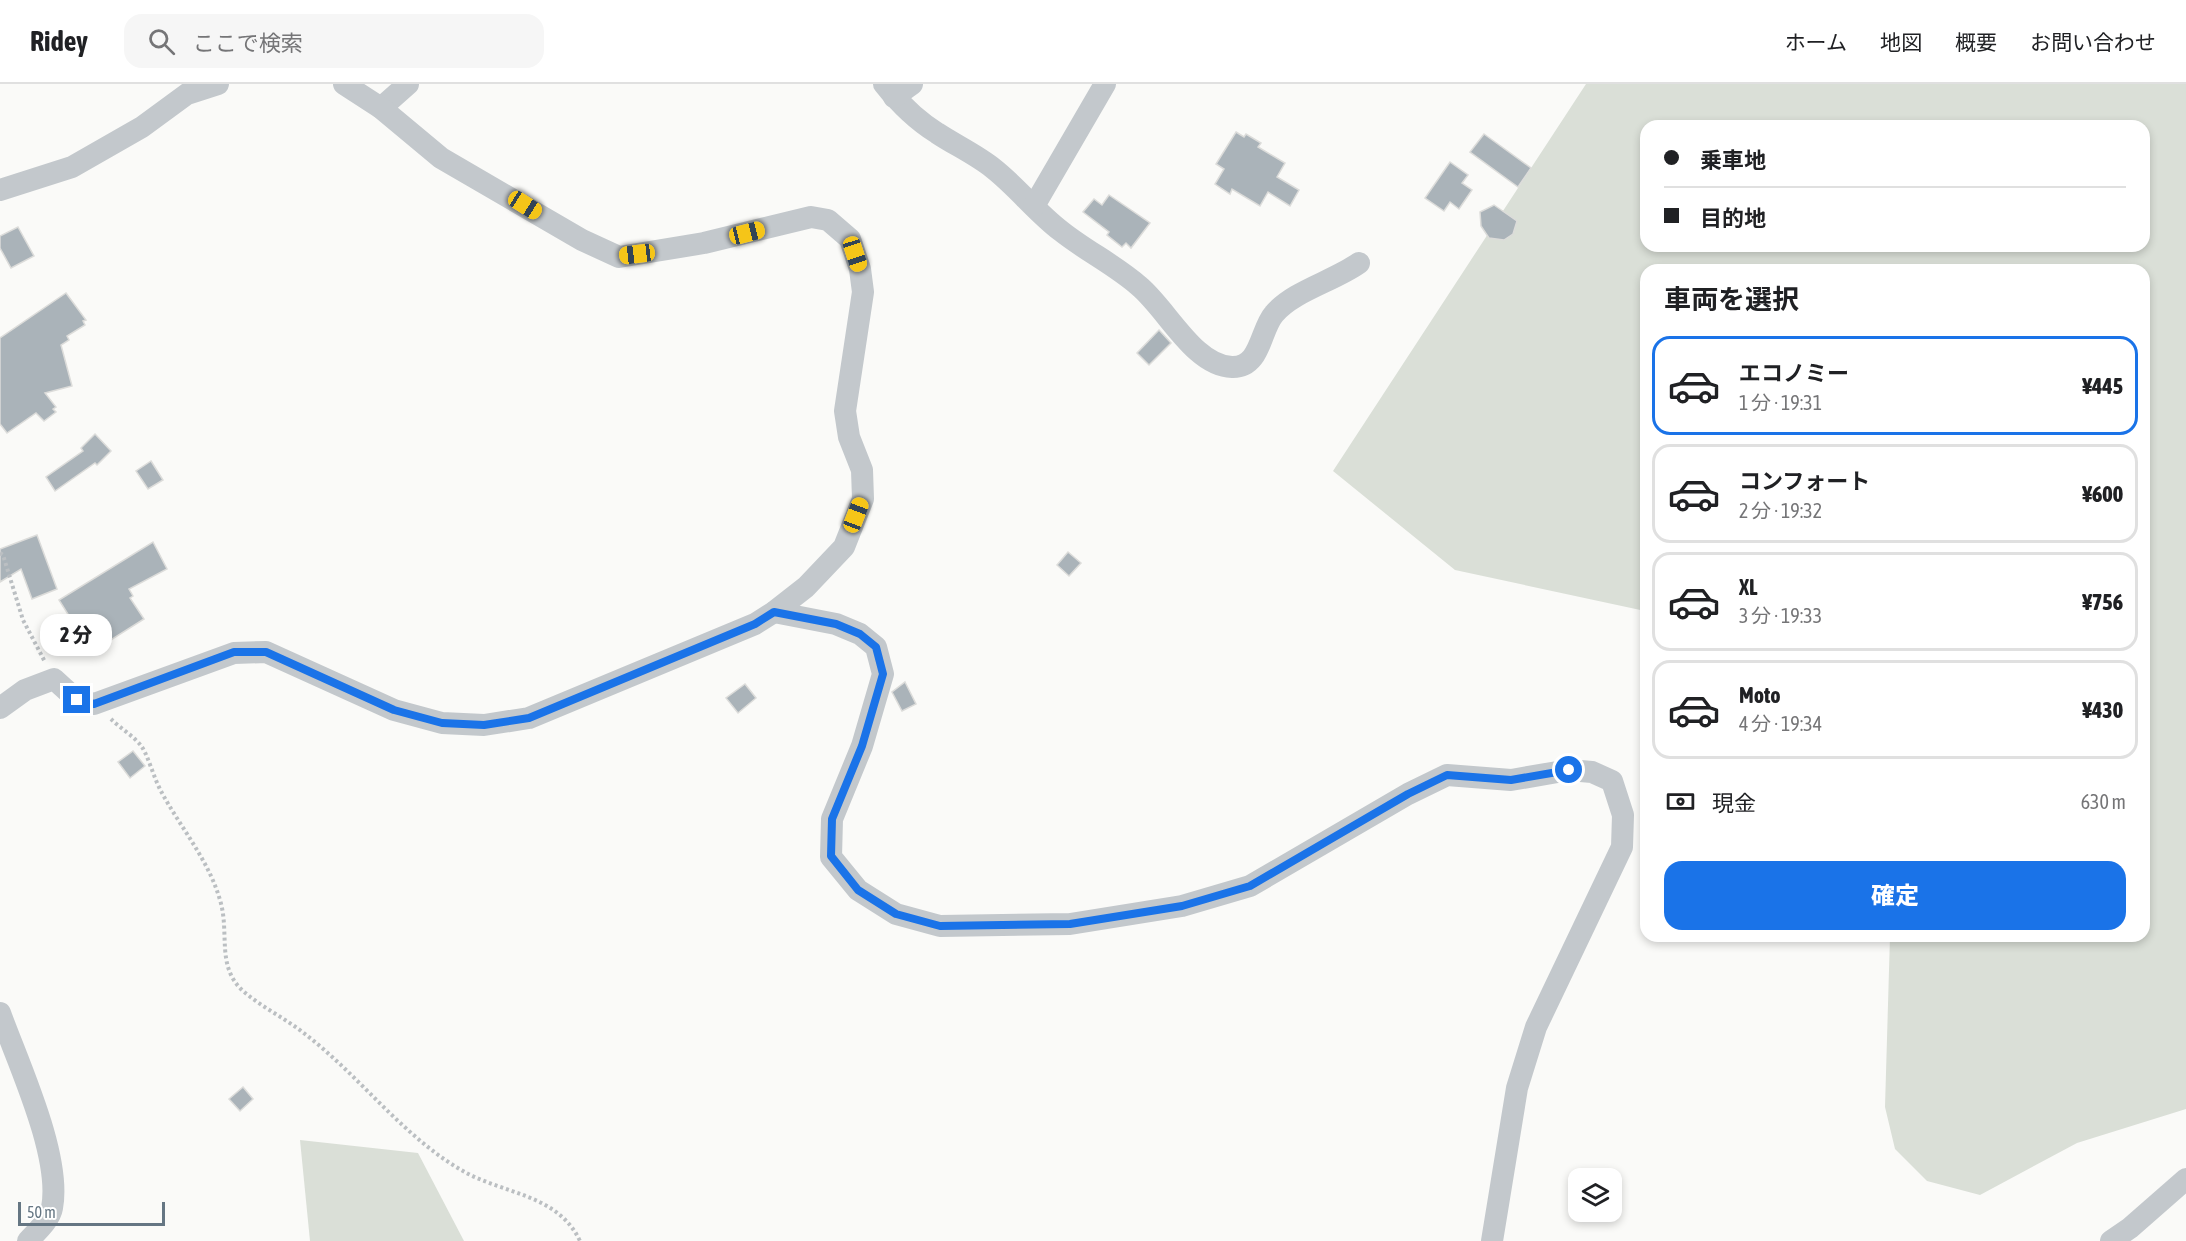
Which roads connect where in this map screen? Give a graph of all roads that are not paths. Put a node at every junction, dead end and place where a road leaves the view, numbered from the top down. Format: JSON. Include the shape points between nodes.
{"nodes":[{"id":1,"x":218,"y":84,"type":"edge"},
{"id":2,"x":344,"y":84,"type":"edge"},
{"id":3,"x":408,"y":84,"type":"edge"},
{"id":4,"x":1105,"y":84,"type":"edge"},
{"id":5,"x":897,"y":88,"type":"edge"},
{"id":6,"x":381,"y":108,"type":"junction"},
{"id":7,"x":0,"y":190,"type":"edge"},
{"id":8,"x":1034,"y":206,"type":"junction"},
{"id":9,"x":1359,"y":263,"type":"dead end"},
{"id":10,"x":774,"y":612,"type":"junction"},
{"id":11,"x":0,"y":708,"type":"edge"},
{"id":12,"x":0,"y":1013,"type":"edge"},
{"id":13,"x":2186,"y":1179,"type":"edge"},
{"id":14,"x":28,"y":1241,"type":"edge"},
{"id":15,"x":1492,"y":1241,"type":"edge"},
{"id":16,"x":2111,"y":1241,"type":"edge"}],
"edges":[{"from":1,"to":7,"type":"street","via":[[187,94],[142,128],[72,167]]},
{"from":2,"to":6,"type":"street"},
{"from":3,"to":6,"type":"street"},
{"from":4,"to":8,"type":"street"},
{"from":5,"to":8,"type":"street","via":[[934,132],[993,168]]},
{"from":6,"to":10,"type":"street","via":[[441,158],[582,240],[619,257],[704,243],[811,217],[828,220],[850,239],[863,292],[845,411],[849,437],[862,471],[863,499],[844,547],[806,587]]},
{"from":8,"to":9,"type":"street","via":[[1059,230],[1139,285],[1201,356],[1233,368],[1247,363],[1260,348],[1273,315],[1289,300],[1339,277]]},
{"from":10,"to":11,"type":"street","via":[[755,624],[538,714],[484,725],[442,723],[394,710],[266,652],[234,652],[94,704],[77,700],[54,679],[25,690]]},
{"from":10,"to":15,"type":"street","via":[[836,624],[860,634],[876,647],[883,674],[862,746],[832,819],[831,856],[858,890],[896,914],[940,926],[1070,924],[1182,906],[1250,886],[1447,775],[1511,780],[1569,770],[1592,772],[1612,781],[1623,815],[1622,847],[1536,1027],[1517,1088]]},
{"from":12,"to":14,"type":"street","via":[[45,1141],[53,1189],[52,1210]]},
{"from":13,"to":16,"type":"street"}]}
